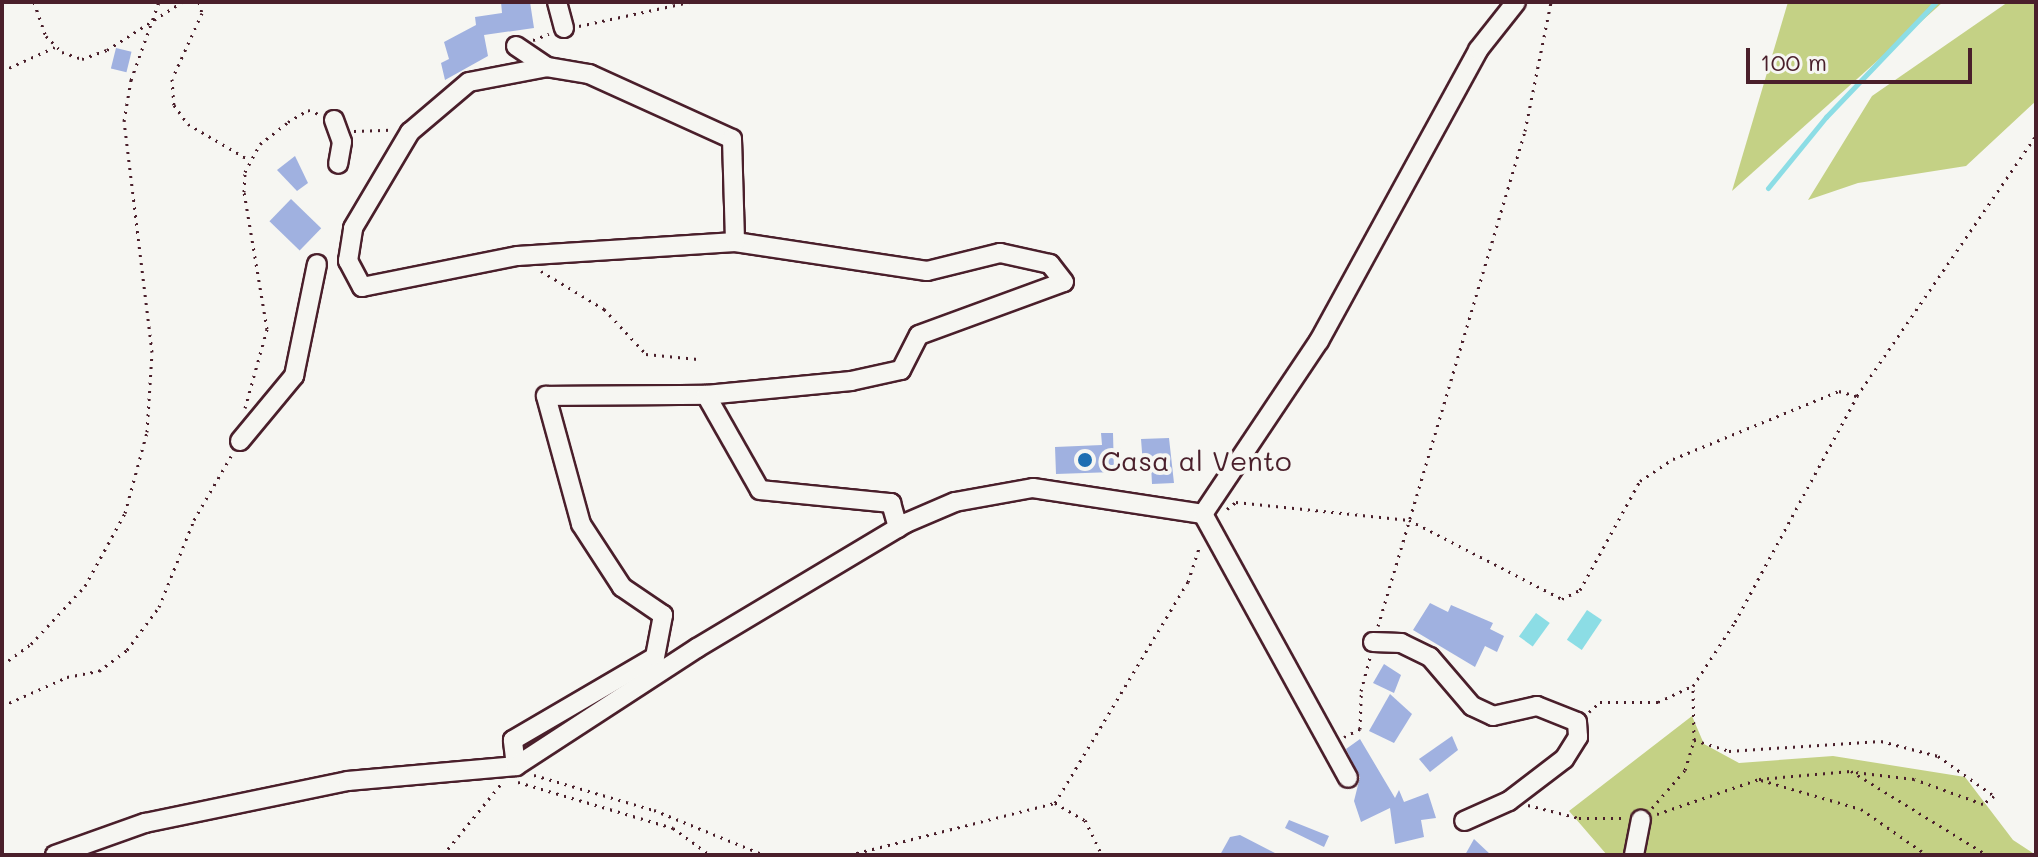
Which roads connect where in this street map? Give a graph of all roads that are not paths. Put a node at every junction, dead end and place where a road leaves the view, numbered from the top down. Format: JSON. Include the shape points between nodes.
{"nodes":[{"id":1,"x":557,"y":2,"type":"edge"},
{"id":2,"x":1516,"y":2,"type":"edge"},
{"id":3,"x":564,"y":28,"type":"road end"},
{"id":4,"x":516,"y":46,"type":"road end"},
{"id":5,"x":547,"y":67,"type":"junction"},
{"id":6,"x":334,"y":120,"type":"road end"},
{"id":7,"x":338,"y":164,"type":"dead end"},
{"id":8,"x":735,"y":242,"type":"junction"},
{"id":9,"x":317,"y":264,"type":"dead end"},
{"id":10,"x":706,"y":395,"type":"junction"},
{"id":11,"x":240,"y":441,"type":"road end"},
{"id":12,"x":1205,"y":519,"type":"junction"},
{"id":13,"x":898,"y":528,"type":"junction"},
{"id":14,"x":1373,"y":642,"type":"road end"},
{"id":15,"x":516,"y":766,"type":"junction"},
{"id":16,"x":1348,"y":778,"type":"dead end"},
{"id":17,"x":1641,"y":820,"type":"road end"},
{"id":18,"x":1464,"y":821,"type":"dead end"},
{"id":19,"x":55,"y":855,"type":"edge"},
{"id":20,"x":1634,"y":855,"type":"edge"}],
"edges":[{"from":1,"to":3,"type":"street"},
{"from":2,"to":12,"type":"street","via":[[1478,50],[1319,341]]},
{"from":4,"to":5,"type":"street"},
{"from":5,"to":8,"type":"street","via":[[589,74],[732,139]]},
{"from":5,"to":8,"type":"street","via":[[469,82],[410,132],[353,228],[348,261],[362,287],[517,256]]},
{"from":6,"to":7,"type":"street","via":[[342,142]]},
{"from":8,"to":10,"type":"street","via":[[927,271],[1000,253],[1050,264],[1064,282],[919,335],[901,370],[851,381]]},
{"from":9,"to":11,"type":"street","via":[[294,376]]},
{"from":10,"to":13,"type":"street","via":[[760,490],[891,503]]},
{"from":10,"to":15,"type":"street","via":[[546,396],[581,524],[622,587],[663,615],[655,657],[513,740]]},
{"from":12,"to":13,"type":"street","via":[[1033,488],[955,502]]},
{"from":12,"to":16,"type":"street"},
{"from":13,"to":15,"type":"street","via":[[697,648]]},
{"from":14,"to":18,"type":"street","via":[[1401,643],[1430,657],[1472,706],[1493,716],[1537,706],[1577,722],[1578,737],[1564,759],[1509,801]]},
{"from":15,"to":19,"type":"street","via":[[348,781],[145,823]]},
{"from":17,"to":20,"type":"street"}]}
